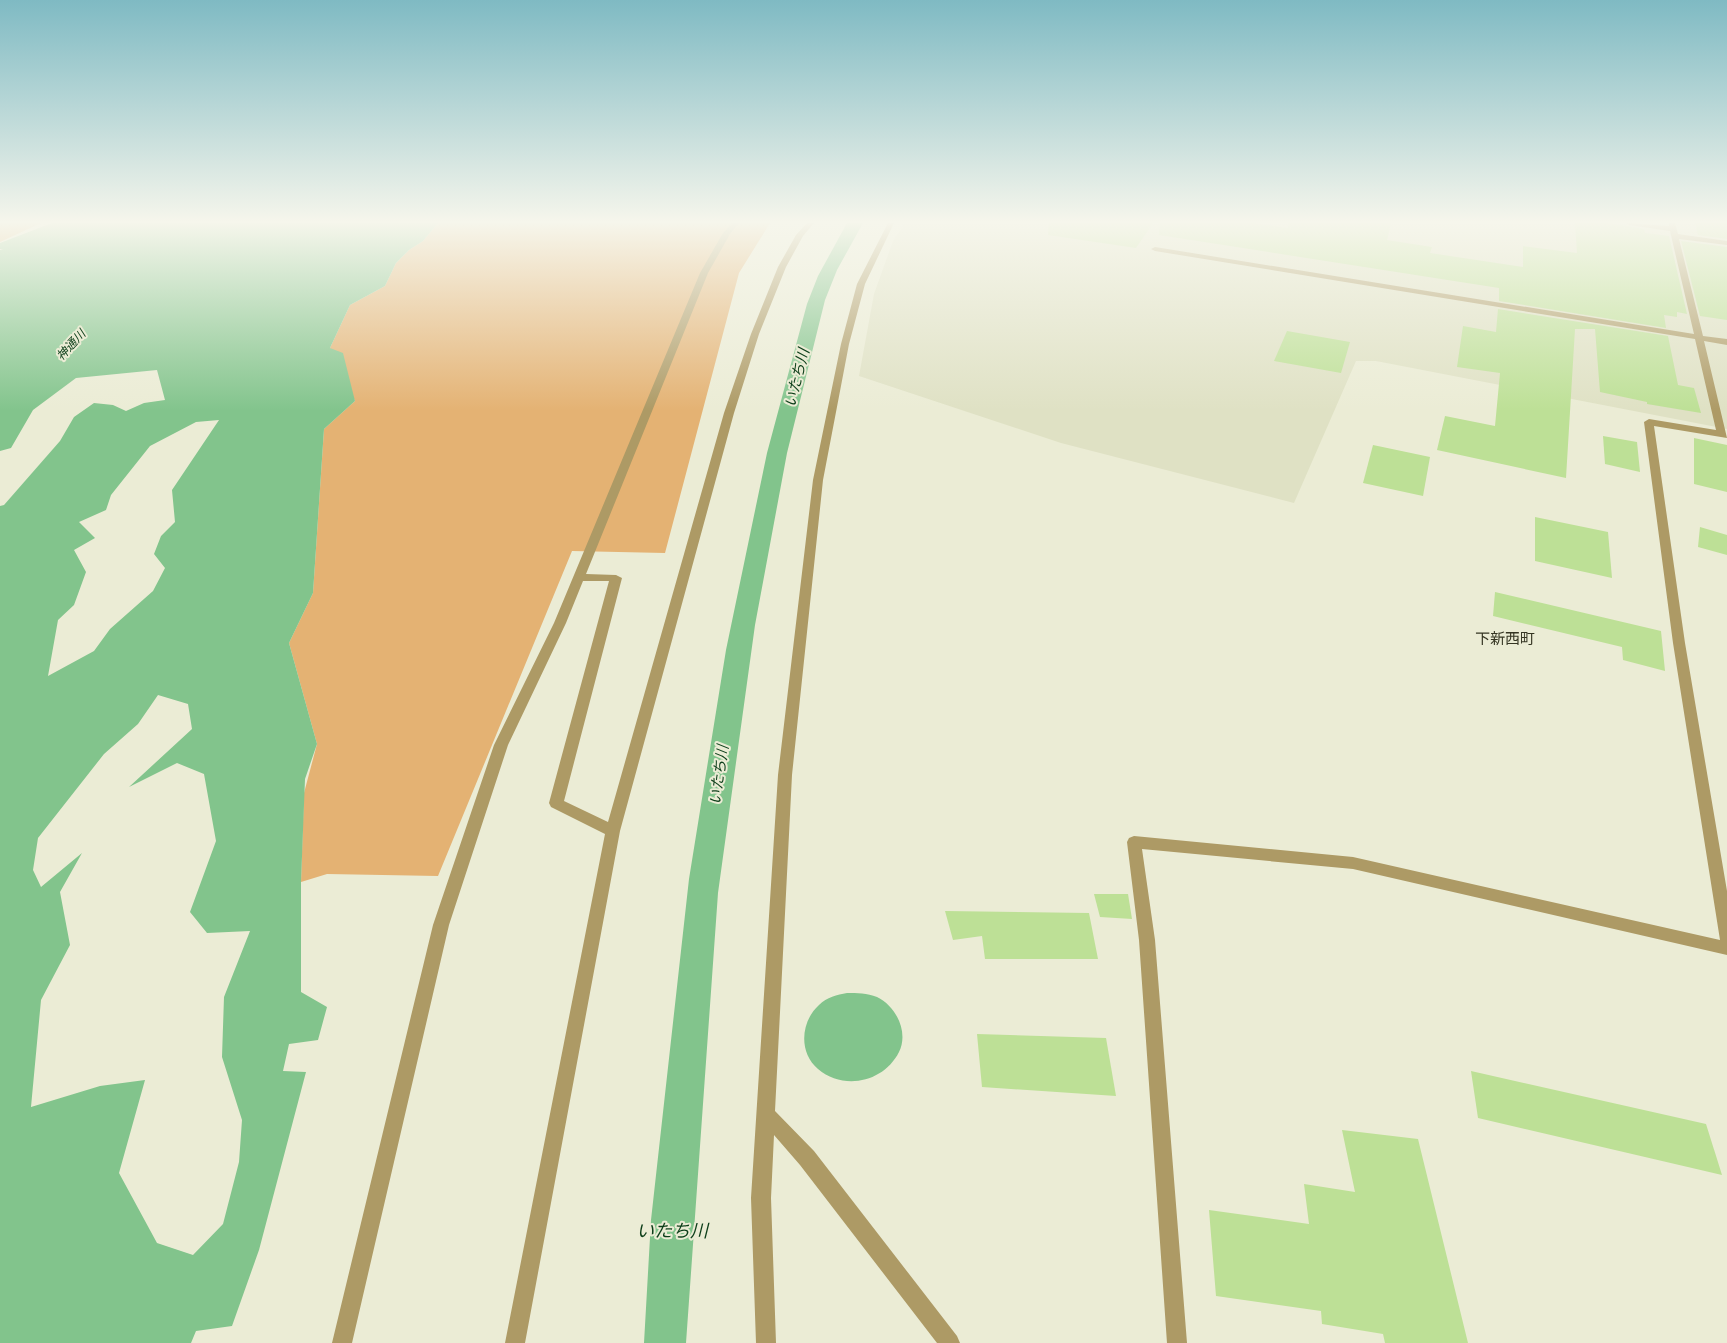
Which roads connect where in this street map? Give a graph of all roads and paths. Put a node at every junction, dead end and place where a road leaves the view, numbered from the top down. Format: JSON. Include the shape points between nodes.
{"nodes":[{"id":1,"x":698,"y":286,"type":"edge"},
{"id":2,"x":774,"y":286,"type":"edge"},
{"id":3,"x":861,"y":286,"type":"edge"},
{"id":4,"x":1378,"y":286,"type":"edge"},
{"id":5,"x":1686,"y":286,"type":"edge"},
{"id":6,"x":1698,"y":337,"type":"junction"},
{"id":7,"x":1727,"y":342,"type":"edge"},
{"id":8,"x":1724,"y":434,"type":"edge"},
{"id":9,"x":579,"y":577,"type":"junction"},
{"id":10,"x":613,"y":831,"type":"junction"},
{"id":11,"x":1727,"y":938,"type":"edge"},
{"id":12,"x":1727,"y":948,"type":"edge"},
{"id":13,"x":766,"y":1114,"type":"junction"},
{"id":14,"x":342,"y":1343,"type":"edge"},
{"id":15,"x":515,"y":1343,"type":"edge"},
{"id":16,"x":766,"y":1343,"type":"edge"},
{"id":17,"x":950,"y":1343,"type":"edge"},
{"id":18,"x":1177,"y":1343,"type":"edge"}],
"edges":[{"from":1,"to":9,"type":"street"},
{"from":2,"to":10,"type":"street","via":[[729,412]]},
{"from":3,"to":13,"type":"street","via":[[845,344],[818,480],[785,775]]},
{"from":4,"to":6,"type":"street"},
{"from":5,"to":6,"type":"street"},
{"from":6,"to":7,"type":"street"},
{"from":6,"to":8,"type":"street"},
{"from":8,"to":11,"type":"street","via":[[1650,422],[1679,643]]},
{"from":9,"to":10,"type":"street","via":[[616,578],[556,803]]},
{"from":9,"to":14,"type":"street","via":[[501,745],[441,925]]},
{"from":10,"to":15,"type":"street"},
{"from":12,"to":18,"type":"street","via":[[1353,863],[1134,842],[1147,940]]},
{"from":13,"to":16,"type":"street","via":[[761,1198]]},
{"from":13,"to":17,"type":"street","via":[[807,1158]]}]}
